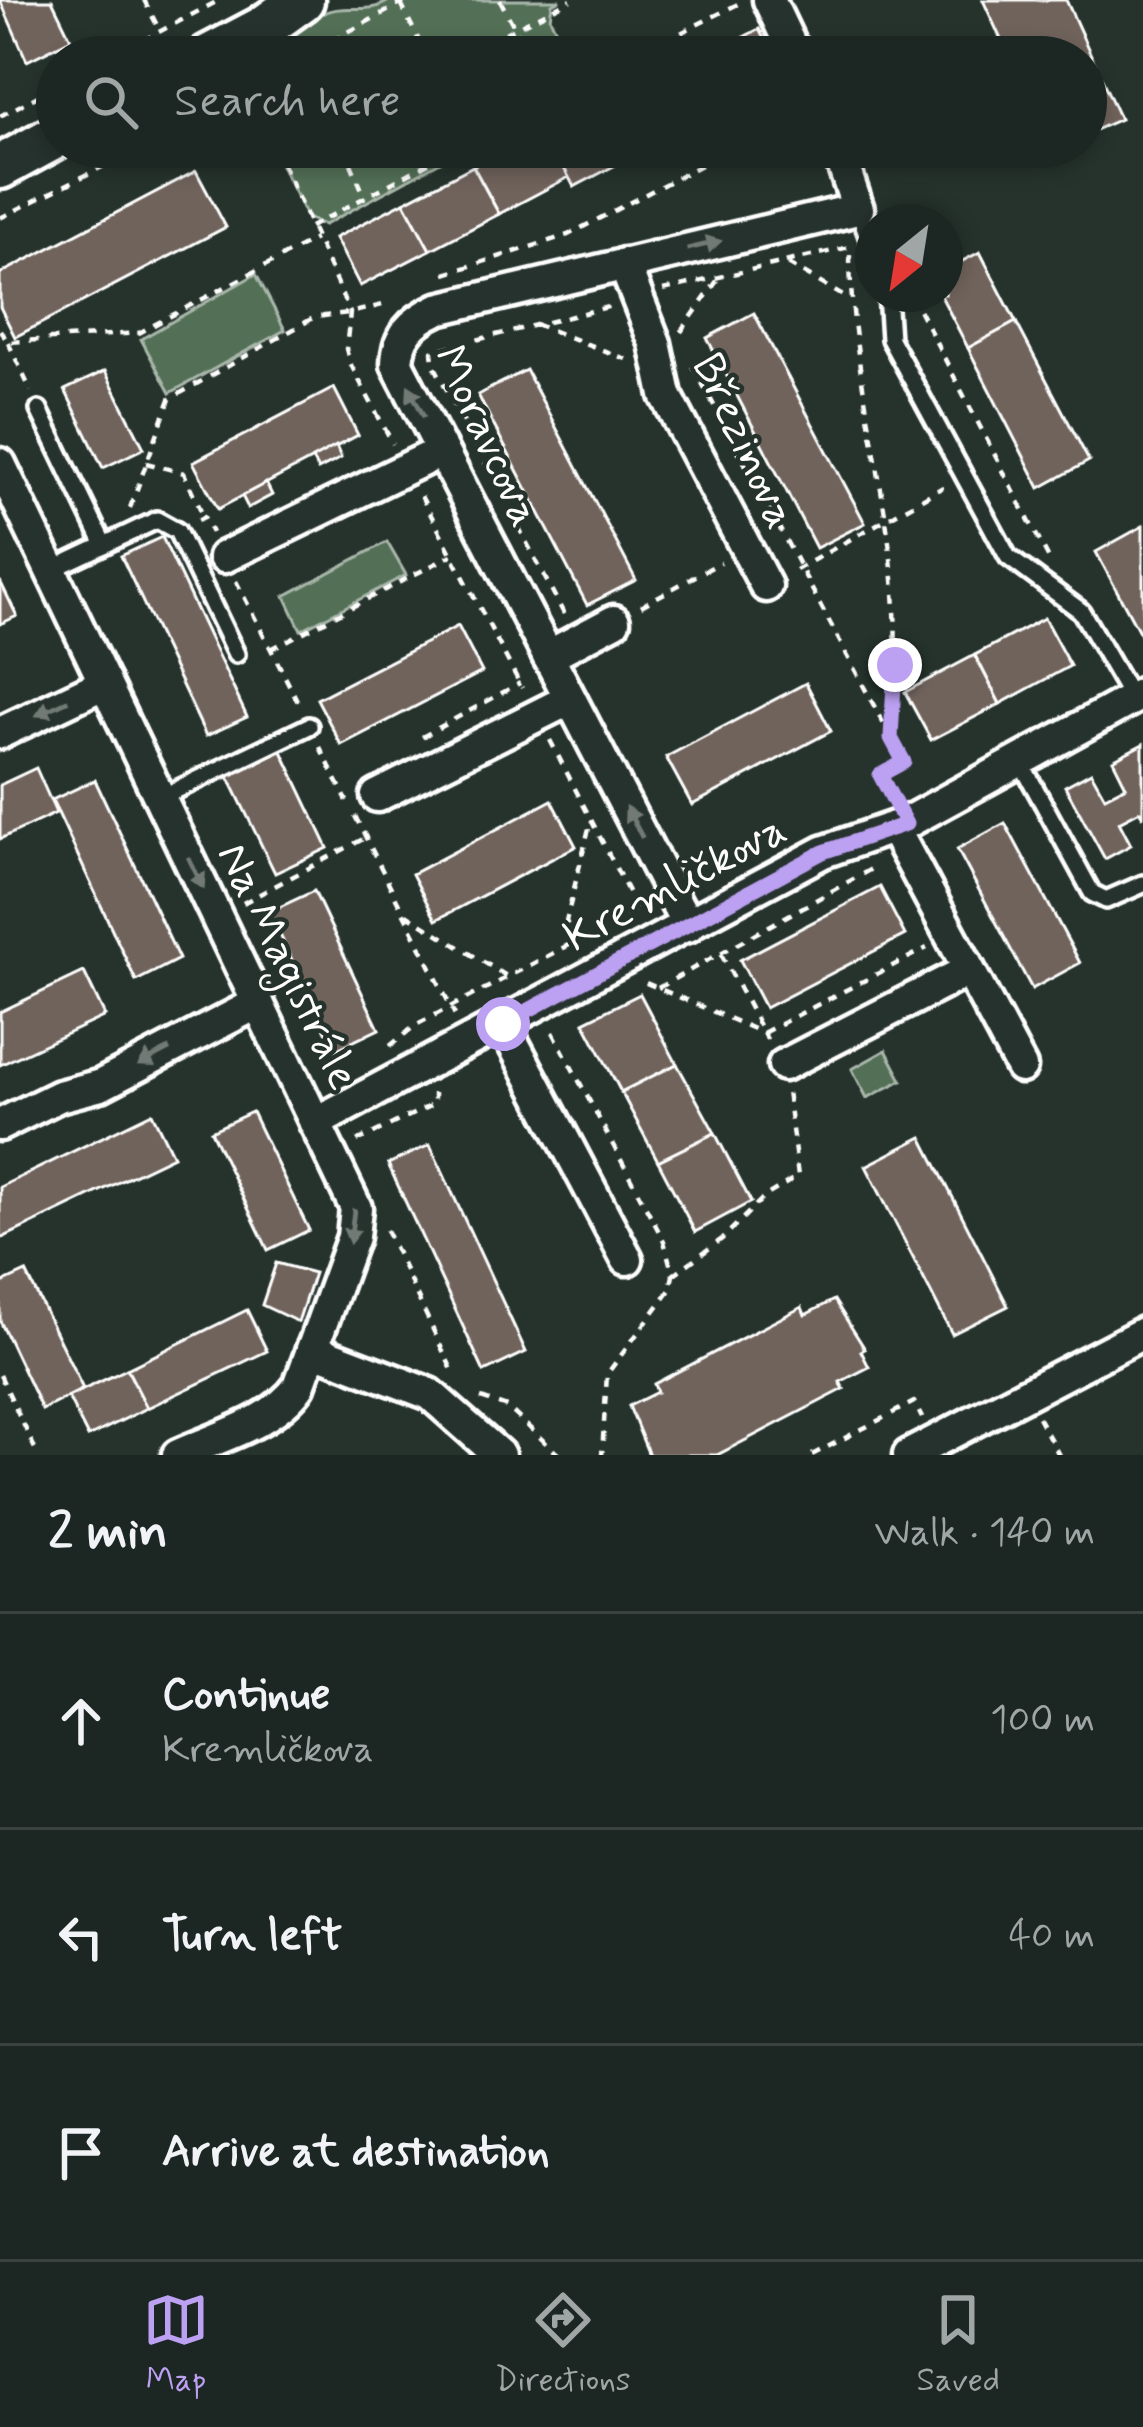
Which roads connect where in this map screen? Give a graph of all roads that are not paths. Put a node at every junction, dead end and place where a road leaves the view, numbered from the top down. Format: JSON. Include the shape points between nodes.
{"nodes":[{"id":1,"x":302,"y":0,"type":"edge"},
{"id":2,"x":769,"y":0,"type":"edge"},
{"id":3,"x":248,"y":36,"type":"edge"},
{"id":4,"x":786,"y":36,"type":"edge"},
{"id":5,"x":36,"y":147,"type":"edge"},
{"id":6,"x":0,"y":167,"type":"edge"},
{"id":7,"x":844,"y":168,"type":"edge"},
{"id":8,"x":856,"y":204,"type":"edge"},
{"id":9,"x":855,"y":219,"type":"edge"},
{"id":10,"x":624,"y":264,"type":"junction"},
{"id":11,"x":888,"y":312,"type":"edge"},
{"id":12,"x":40,"y":410,"type":"road end"},
{"id":13,"x":442,"y":452,"type":"junction"},
{"id":14,"x":0,"y":464,"type":"edge"},
{"id":15,"x":111,"y":541,"type":"junction"},
{"id":16,"x":224,"y":557,"type":"road end"},
{"id":17,"x":51,"y":570,"type":"junction"},
{"id":18,"x":766,"y":586,"type":"road end"},
{"id":19,"x":614,"y":621,"type":"road end"},
{"id":20,"x":236,"y":654,"type":"dead end"},
{"id":21,"x":548,"y":656,"type":"junction"},
{"id":22,"x":105,"y":683,"type":"junction"},
{"id":23,"x":1137,"y":696,"type":"edge"},
{"id":24,"x":570,"y":699,"type":"junction"},
{"id":25,"x":309,"y":726,"type":"road end"},
{"id":26,"x":0,"y":733,"type":"edge"},
{"id":27,"x":1020,"y":761,"type":"junction"},
{"id":28,"x":377,"y":796,"type":"dead end"},
{"id":29,"x":160,"y":798,"type":"junction"},
{"id":30,"x":900,"y":826,"type":"junction"},
{"id":31,"x":1143,"y":884,"type":"edge"},
{"id":32,"x":688,"y":926,"type":"junction"},
{"id":33,"x":969,"y":970,"type":"junction"},
{"id":34,"x":258,"y":1003,"type":"junction"},
{"id":35,"x":503,"y":1024,"type":"junction"},
{"id":36,"x":784,"y":1065,"type":"road end"},
{"id":37,"x":1021,"y":1067,"type":"dead end"},
{"id":38,"x":315,"y":1123,"type":"junction"},
{"id":39,"x":0,"y":1125,"type":"edge"},
{"id":40,"x":627,"y":1259,"type":"dead end"},
{"id":41,"x":1143,"y":1333,"type":"edge"},
{"id":42,"x":312,"y":1349,"type":"junction"},
{"id":43,"x":178,"y":1455,"type":"edge"},
{"id":44,"x":499,"y":1455,"type":"edge"},
{"id":45,"x":909,"y":1455,"type":"edge"}],
"edges":[{"from":1,"to":3,"type":"street"},
{"from":2,"to":4,"type":"street"},
{"from":5,"to":6,"type":"street"},
{"from":7,"to":8,"type":"street"},
{"from":10,"to":9,"type":"street","name":"Moravcova","one_way":true},
{"from":13,"to":10,"type":"street","name":"Moravcova","one_way":true,"via":[[397,364],[404,332],[438,309]]},
{"from":10,"to":18,"type":"street","name":"Březinova","via":[[647,296],[666,394]]},
{"from":11,"to":23,"type":"lane","via":[[890,339],[1008,557],[1081,611]]},
{"from":12,"to":15,"type":"lane"},
{"from":13,"to":16,"type":"street"},
{"from":13,"to":21,"type":"street","name":"Moravcova"},
{"from":14,"to":17,"type":"street","name":"Na Magistrále"},
{"from":15,"to":17,"type":"lane"},
{"from":15,"to":20,"type":"lane","via":[[157,520],[177,531]]},
{"from":17,"to":22,"type":"street","name":"Na Magistrále"},
{"from":19,"to":21,"type":"street"},
{"from":21,"to":24,"type":"street","name":"Moravcova"},
{"from":22,"to":26,"type":"street","one_way":true},
{"from":22,"to":29,"type":"street","name":"Na Magistrále"},
{"from":23,"to":27,"type":"street","name":"Kremličkova"},
{"from":24,"to":28,"type":"street"},
{"from":32,"to":24,"type":"street","name":"Moravcova","one_way":true},
{"from":25,"to":29,"type":"lane"},
{"from":27,"to":30,"type":"street","name":"Kremličkova"},
{"from":27,"to":31,"type":"lane","via":[[1092,893],[1106,900]]},
{"from":29,"to":34,"type":"street","name":"Na Magistrále","one_way":true},
{"from":30,"to":32,"type":"street","name":"Kremličkova","via":[[823,852]]},
{"from":30,"to":33,"type":"street"},
{"from":32,"to":35,"type":"street","name":"Kremličkova"},
{"from":33,"to":36,"type":"street"},
{"from":33,"to":37,"type":"street"},
{"from":34,"to":38,"type":"street","name":"Na Magistrále"},
{"from":34,"to":39,"type":"street","one_way":true,"via":[[101,1085]]},
{"from":35,"to":38,"type":"street","name":"Kremličkova"},
{"from":35,"to":40,"type":"street"},
{"from":38,"to":42,"type":"street","name":"Na Magistrále","one_way":true,"via":[[351,1193],[356,1221]]},
{"from":41,"to":45,"type":"street"},
{"from":42,"to":43,"type":"street","name":"Na Magistrále","via":[[281,1407]]},
{"from":42,"to":44,"type":"street","via":[[430,1394]]}]}
